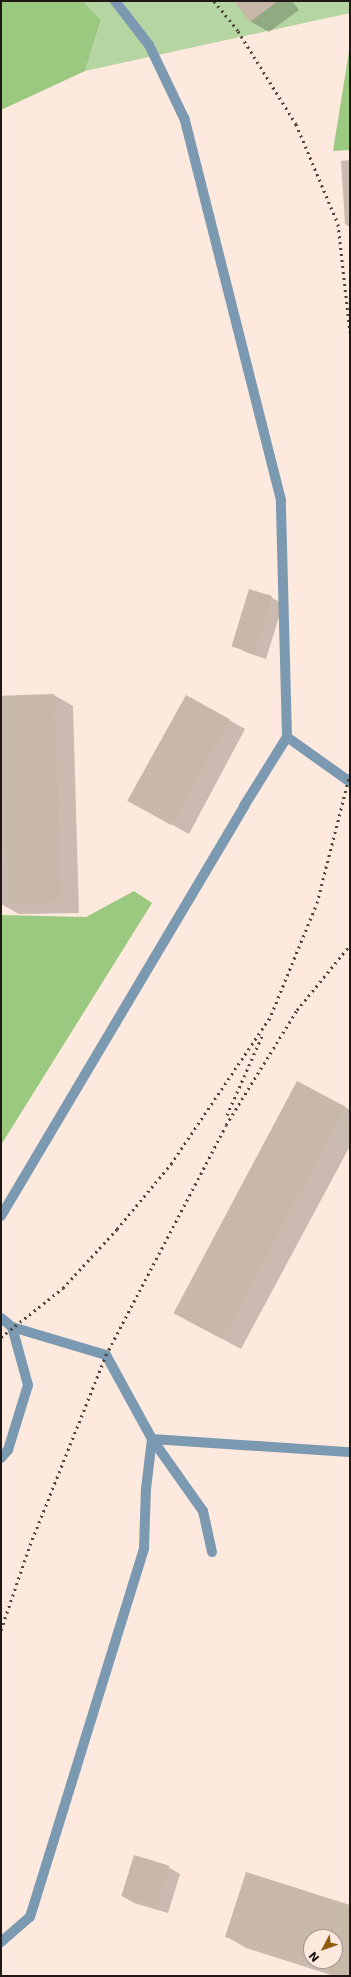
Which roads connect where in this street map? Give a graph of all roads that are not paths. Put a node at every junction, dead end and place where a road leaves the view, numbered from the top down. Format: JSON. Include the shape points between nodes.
{"nodes":[{"id":1,"x":115,"y":1,"type":"edge"},
{"id":2,"x":287,"y":737,"type":"junction"},
{"id":3,"x":350,"y":782,"type":"edge"},
{"id":4,"x":1,"y":1216,"type":"edge"},
{"id":5,"x":1,"y":1318,"type":"edge"},
{"id":6,"x":12,"y":1327,"type":"junction"},
{"id":7,"x":152,"y":1439,"type":"junction"},
{"id":8,"x":350,"y":1452,"type":"edge"},
{"id":9,"x":1,"y":1458,"type":"edge"},
{"id":10,"x":212,"y":1552,"type":"dead end"},
{"id":11,"x":1,"y":1942,"type":"edge"}],
"edges":[{"from":1,"to":2,"type":"lane","via":[[149,45],[184,118],[281,500]]},
{"from":2,"to":3,"type":"lane"},
{"from":2,"to":4,"type":"lane"},
{"from":5,"to":6,"type":"lane"},
{"from":6,"to":7,"type":"lane","via":[[106,1355]]},
{"from":6,"to":9,"type":"lane","via":[[28,1385],[8,1450]]},
{"from":7,"to":8,"type":"lane"},
{"from":7,"to":10,"type":"lane","via":[[203,1512]]},
{"from":7,"to":11,"type":"lane","via":[[146,1489],[144,1548],[30,1917]]}]}
